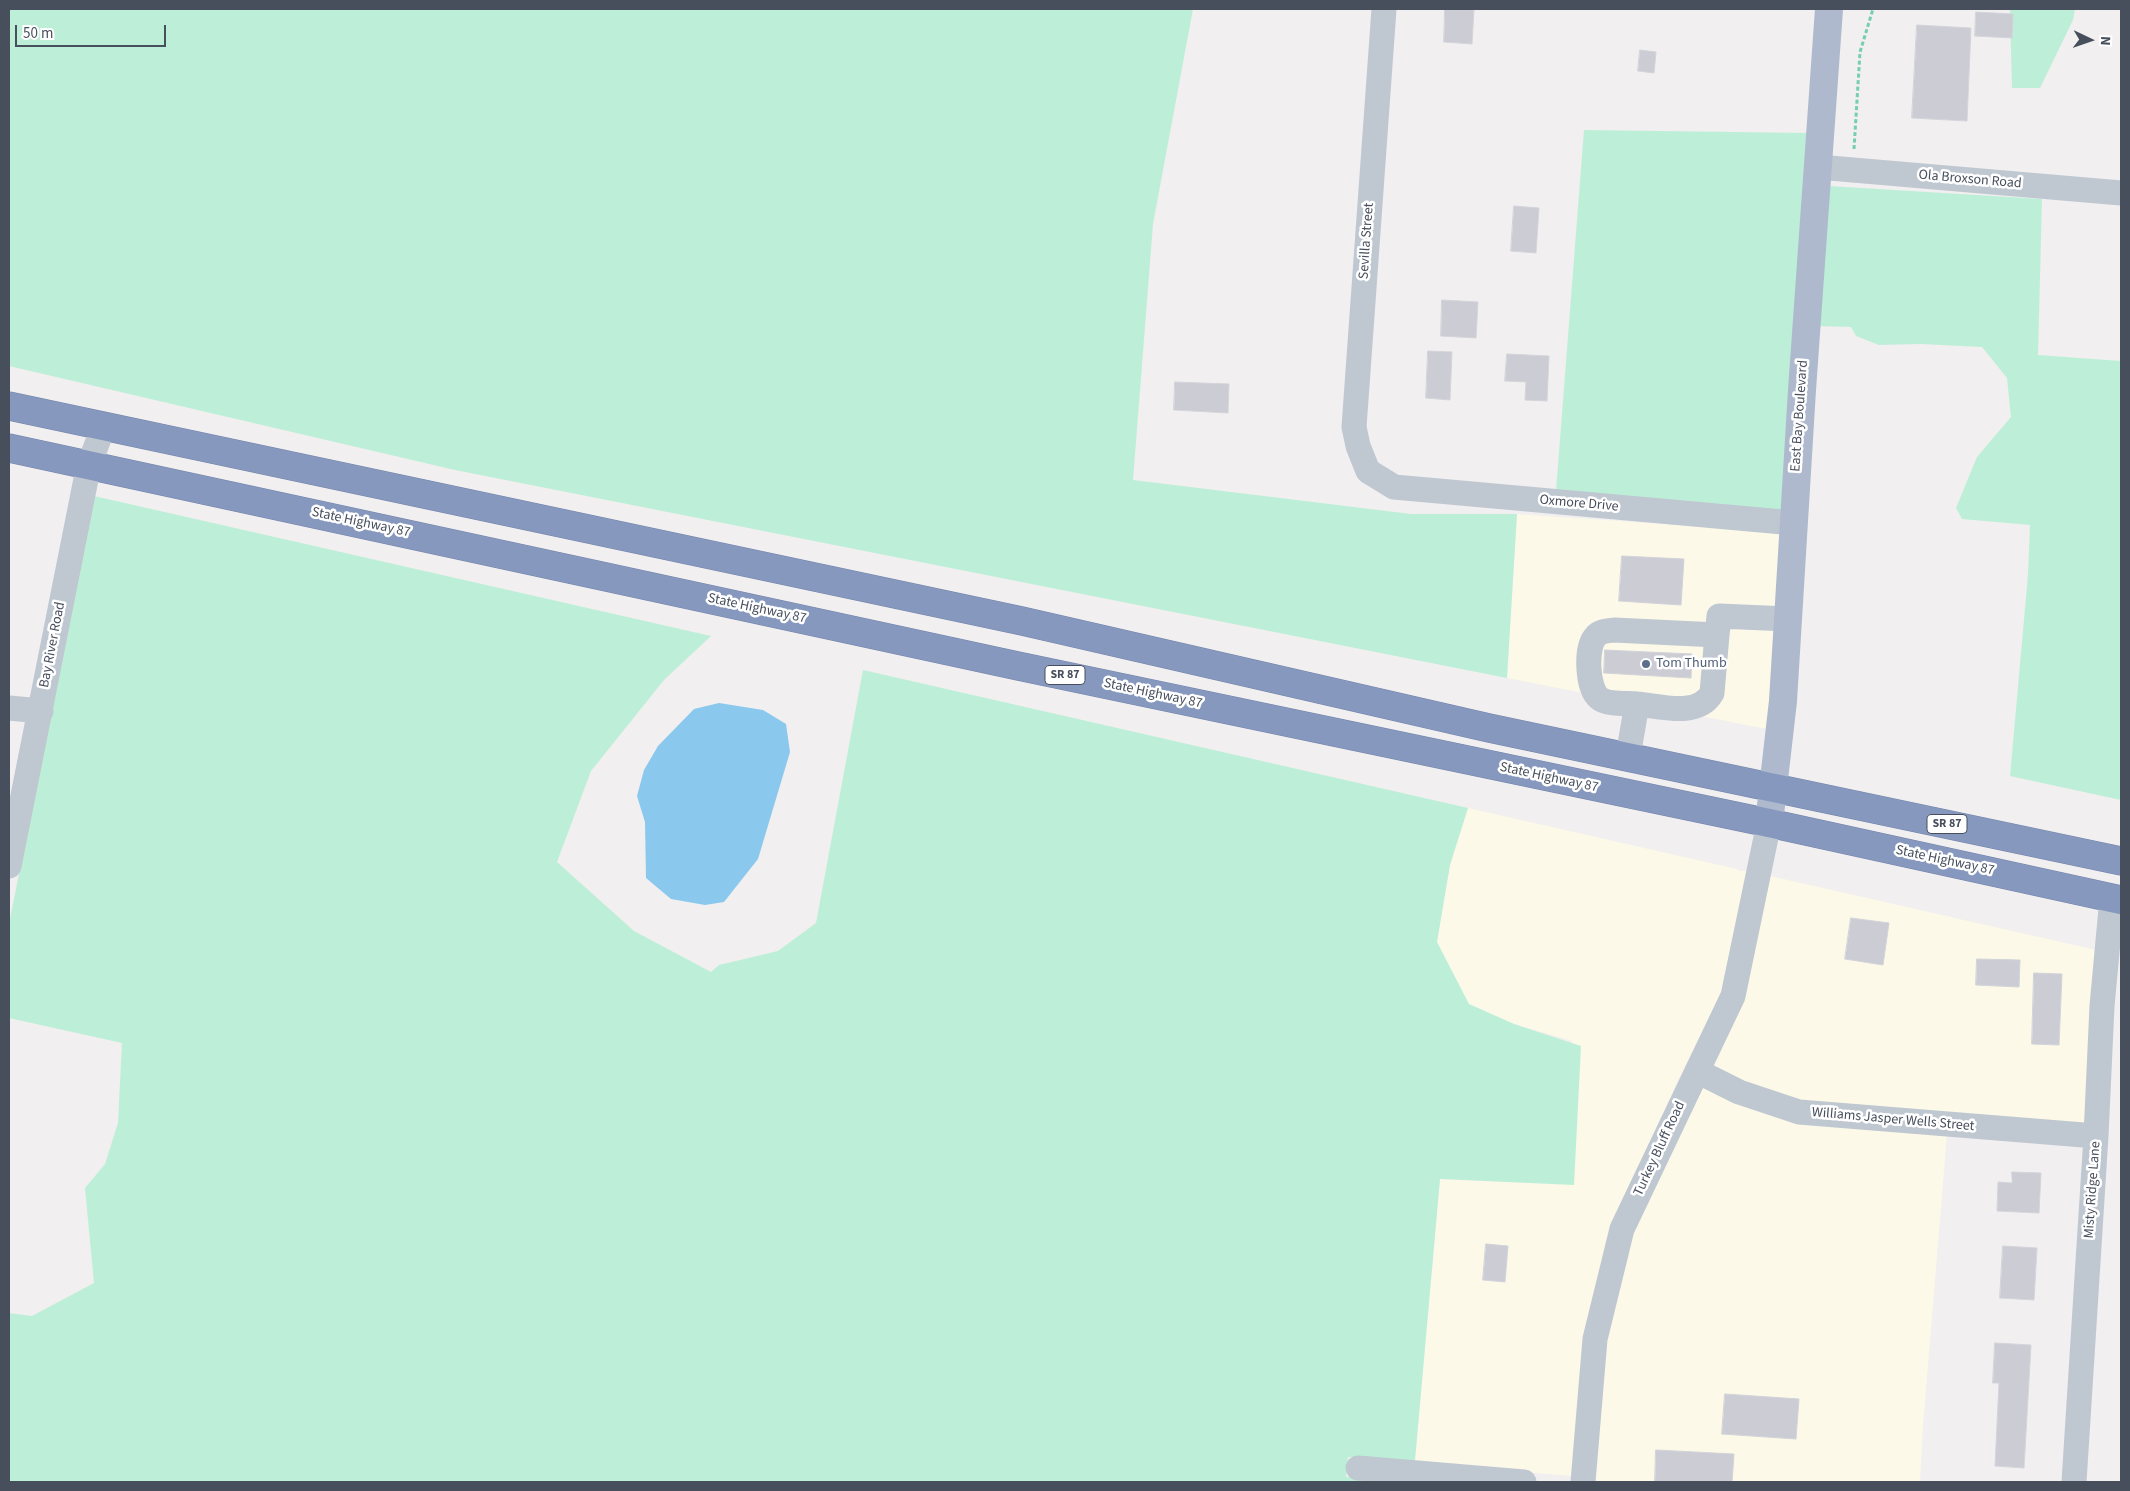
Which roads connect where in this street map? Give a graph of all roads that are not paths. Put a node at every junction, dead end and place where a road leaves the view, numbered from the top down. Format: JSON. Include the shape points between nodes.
{"nodes":[{"id":1,"x":1384,"y":9,"type":"edge"},
{"id":2,"x":1829,"y":9,"type":"edge"},
{"id":3,"x":1818,"y":167,"type":"junction"},
{"id":4,"x":2121,"y":193,"type":"edge"},
{"id":5,"x":9,"y":406,"type":"edge"},
{"id":6,"x":104,"y":426,"type":"junction"},
{"id":7,"x":9,"y":448,"type":"edge"},
{"id":8,"x":89,"y":464,"type":"junction"},
{"id":9,"x":1368,"y":471,"type":"joint"},
{"id":10,"x":1794,"y":523,"type":"junction"},
{"id":11,"x":1788,"y":619,"type":"junction"},
{"id":12,"x":1718,"y":635,"type":"junction"},
{"id":13,"x":1637,"y":704,"type":"junction"},
{"id":14,"x":9,"y":708,"type":"edge"},
{"id":15,"x":41,"y":712,"type":"junction"},
{"id":16,"x":1628,"y":756,"type":"junction"},
{"id":17,"x":1773,"y":786,"type":"junction"},
{"id":18,"x":1768,"y":823,"type":"junction"},
{"id":19,"x":2121,"y":860,"type":"edge"},
{"id":20,"x":9,"y":866,"type":"edge"},
{"id":21,"x":2117,"y":899,"type":"edge"},
{"id":22,"x":2112,"y":1006,"type":"edge"},
{"id":23,"x":1697,"y":1071,"type":"junction"},
{"id":24,"x":2096,"y":1136,"type":"junction"},
{"id":25,"x":1358,"y":1468,"type":"dead end"},
{"id":26,"x":1524,"y":1482,"type":"edge"},
{"id":27,"x":1583,"y":1482,"type":"edge"},
{"id":28,"x":2074,"y":1482,"type":"edge"}],
"edges":[{"from":1,"to":9,"type":"street","name":"Sevilla Street","via":[[1354,427]]},
{"from":2,"to":3,"type":"main road","name":"East Bay Boulevard"},
{"from":3,"to":4,"type":"street","name":"Ola Broxson Road"},
{"from":3,"to":10,"type":"main road","name":"East Bay Boulevard"},
{"from":5,"to":6,"type":"highway","number":"SR 87"},
{"from":6,"to":8,"type":"street","name":"Bay River Road"},
{"from":6,"to":16,"type":"highway","number":"SR 87","via":[[1022,621],[1489,728]]},
{"from":7,"to":8,"type":"highway","name":"State Highway 87","number":"SR 87"},
{"from":8,"to":15,"type":"street","name":"Bay River Road"},
{"from":8,"to":18,"type":"highway","name":"State Highway 87","number":"SR 87","via":[[1028,668]]},
{"from":9,"to":10,"type":"street","name":"Oxmore Drive","via":[[1394,486]]},
{"from":10,"to":11,"type":"main road","name":"East Bay Boulevard"},
{"from":11,"to":12,"type":"street","via":[[1720,616]]},
{"from":11,"to":17,"type":"main road","name":"East Bay Boulevard"},
{"from":12,"to":13,"type":"street","via":[[1709,699],[1697,707],[1688,708]]},
{"from":12,"to":13,"type":"street","via":[[1614,630],[1596,636],[1591,643],[1589,678],[1593,691],[1602,700]]},
{"from":13,"to":16,"type":"street"},
{"from":14,"to":15,"type":"street"},
{"from":15,"to":20,"type":"street","name":"Bay River Road"},
{"from":16,"to":17,"type":"highway","number":"SR 87"},
{"from":17,"to":18,"type":"main road","name":"East Bay Boulevard"},
{"from":17,"to":19,"type":"highway","number":"SR 87"},
{"from":18,"to":21,"type":"highway","name":"State Highway 87","number":"SR 87"},
{"from":18,"to":23,"type":"street","name":"Turkey Bluff Road","via":[[1733,996]]},
{"from":21,"to":22,"type":"street","name":"Misty Ridge Lane"},
{"from":22,"to":24,"type":"street","name":"Misty Ridge Lane"},
{"from":23,"to":24,"type":"street","name":"Williams Jasper Wells Street","via":[[1739,1092],[1798,1112]]},
{"from":23,"to":27,"type":"street","name":"Turkey Bluff Road","via":[[1622,1229],[1595,1339]]},
{"from":24,"to":28,"type":"street","name":"Misty Ridge Lane"},
{"from":25,"to":26,"type":"street"}]}
